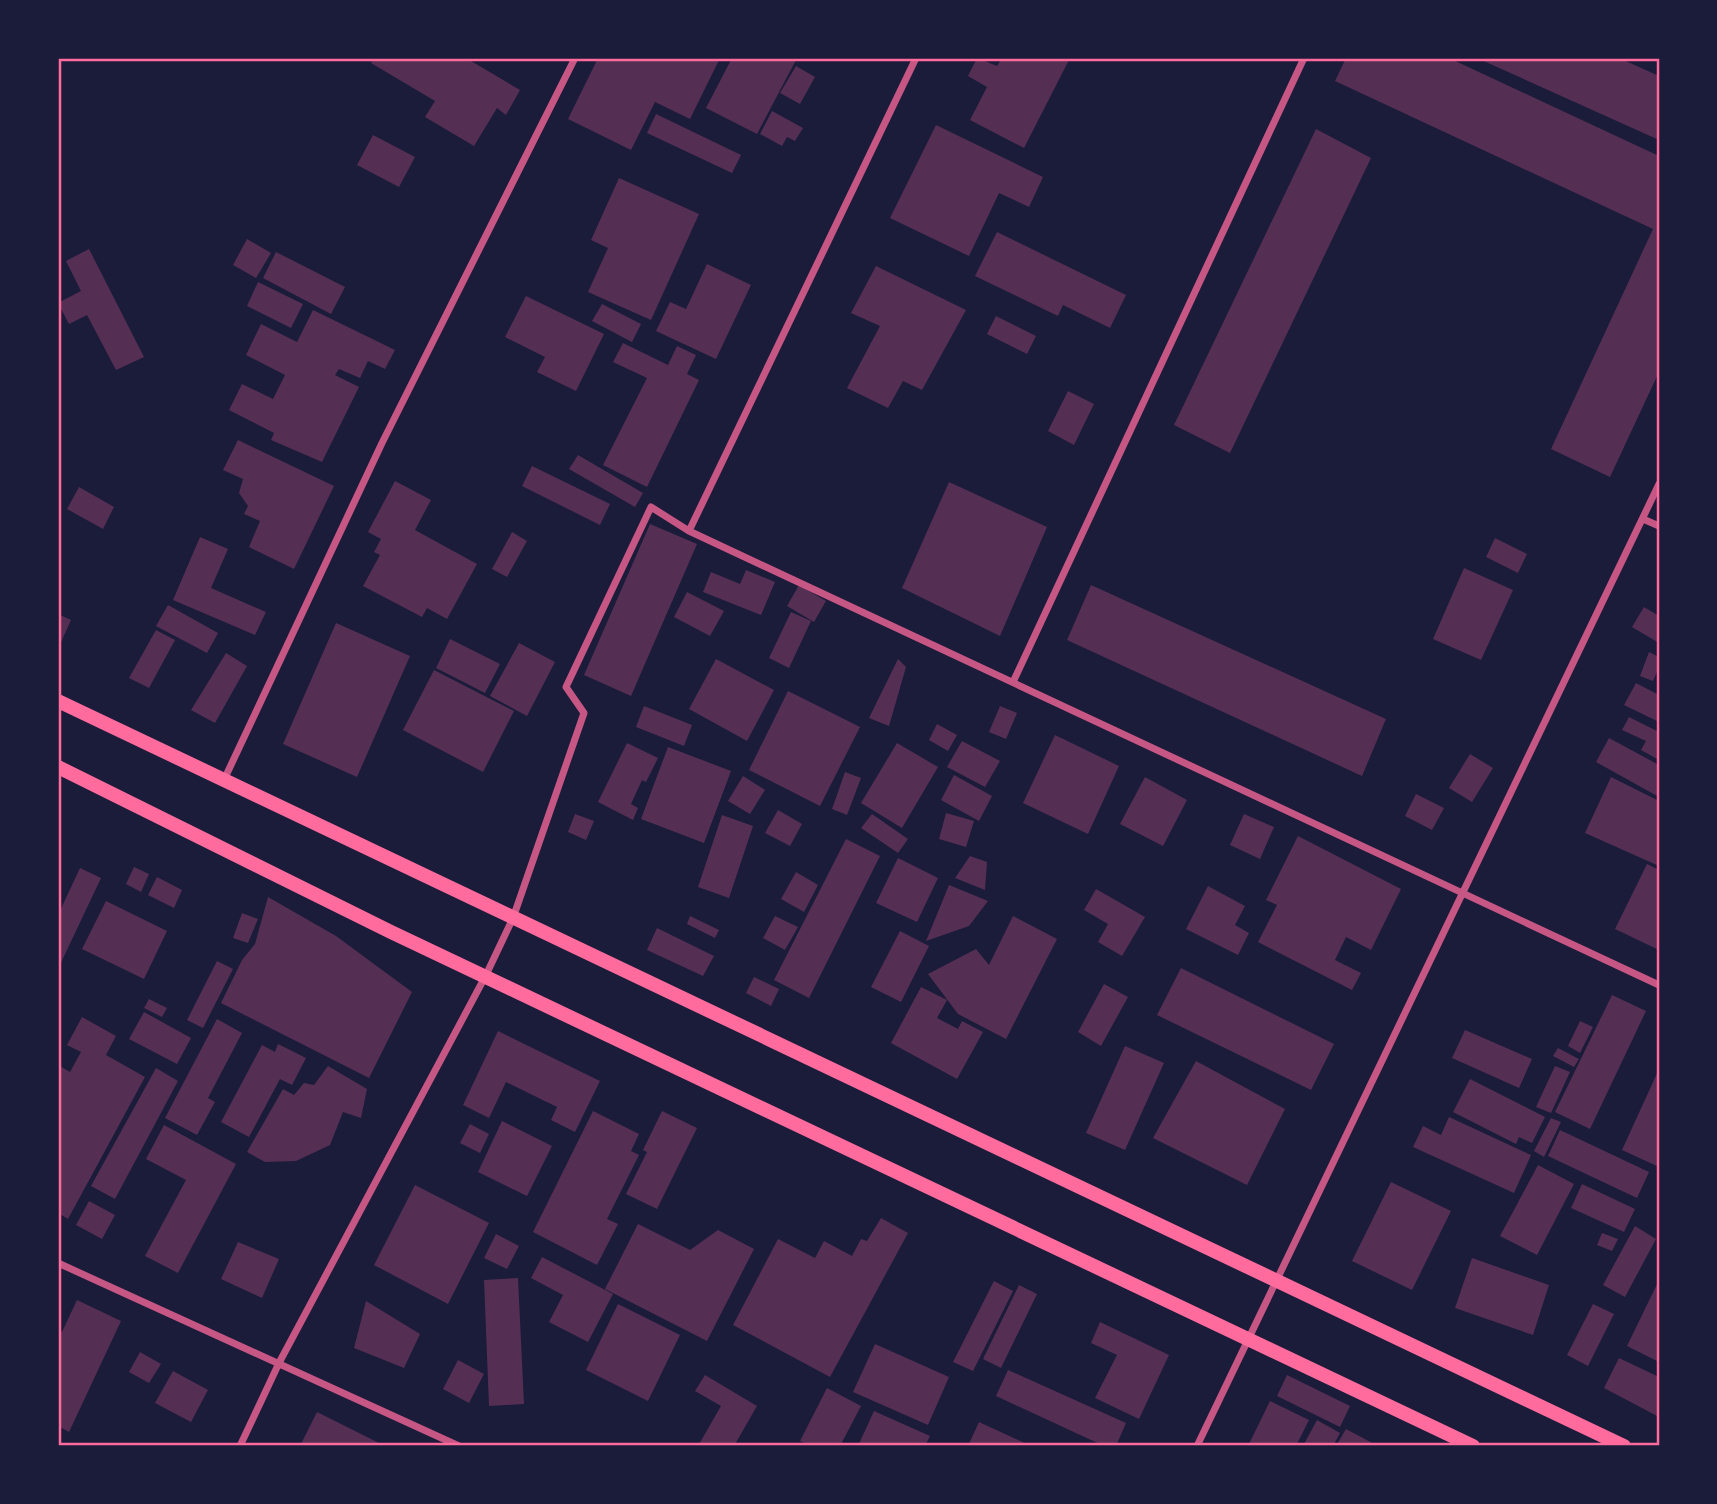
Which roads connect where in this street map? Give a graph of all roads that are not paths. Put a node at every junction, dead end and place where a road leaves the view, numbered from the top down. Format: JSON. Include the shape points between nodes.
{"nodes":[{"id":1,"x":575,"y":58,"type":"edge"},
{"id":2,"x":916,"y":58,"type":"edge"},
{"id":3,"x":1304,"y":58,"type":"edge"},
{"id":4,"x":1659,"y":484,"type":"edge"},
{"id":5,"x":1643,"y":519,"type":"junction"},
{"id":6,"x":1659,"y":526,"type":"edge"},
{"id":7,"x":689,"y":531,"type":"junction"},
{"id":8,"x":1014,"y":680,"type":"junction"},
{"id":9,"x":58,"y":701,"type":"edge"},
{"id":10,"x":58,"y":767,"type":"edge"},
{"id":11,"x":222,"y":782,"type":"junction"},
{"id":12,"x":1464,"y":894,"type":"junction"},
{"id":13,"x":513,"y":918,"type":"junction"},
{"id":14,"x":486,"y":975,"type":"junction"},
{"id":15,"x":1659,"y":985,"type":"edge"},
{"id":16,"x":58,"y":1263,"type":"edge"},
{"id":17,"x":1275,"y":1282,"type":"junction"},
{"id":18,"x":1247,"y":1341,"type":"junction"},
{"id":19,"x":279,"y":1363,"type":"junction"},
{"id":20,"x":240,"y":1446,"type":"edge"},
{"id":21,"x":459,"y":1446,"type":"edge"},
{"id":22,"x":1196,"y":1446,"type":"edge"},
{"id":23,"x":1473,"y":1446,"type":"edge"},
{"id":24,"x":1624,"y":1446,"type":"edge"}],
"edges":[{"from":1,"to":11,"type":"street","via":[[383,443]]},
{"from":2,"to":7,"type":"street"},
{"from":3,"to":8,"type":"street"},
{"from":4,"to":5,"type":"street"},
{"from":5,"to":6,"type":"street"},
{"from":5,"to":12,"type":"street"},
{"from":7,"to":8,"type":"street"},
{"from":7,"to":13,"type":"street","via":[[651,507],[566,687],[584,713]]},
{"from":8,"to":12,"type":"street"},
{"from":9,"to":11,"type":"main road"},
{"from":10,"to":14,"type":"main road"},
{"from":11,"to":13,"type":"main road"},
{"from":12,"to":15,"type":"street"},
{"from":12,"to":17,"type":"street"},
{"from":13,"to":14,"type":"street"},
{"from":13,"to":17,"type":"main road"},
{"from":14,"to":18,"type":"main road"},
{"from":14,"to":19,"type":"street"},
{"from":16,"to":19,"type":"street"},
{"from":17,"to":18,"type":"street"},
{"from":17,"to":24,"type":"main road"},
{"from":18,"to":22,"type":"street"},
{"from":18,"to":23,"type":"main road"},
{"from":19,"to":20,"type":"street"},
{"from":19,"to":21,"type":"street"}]}
